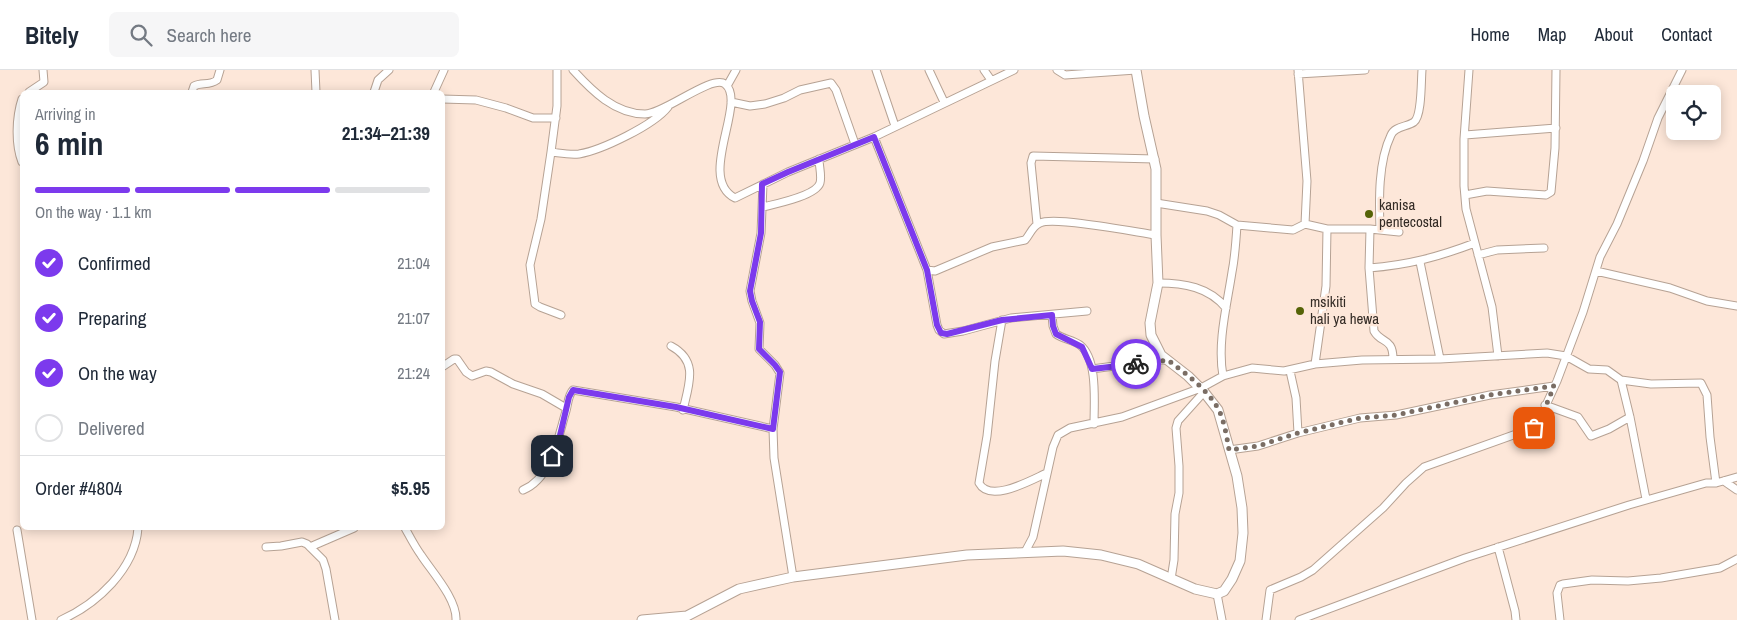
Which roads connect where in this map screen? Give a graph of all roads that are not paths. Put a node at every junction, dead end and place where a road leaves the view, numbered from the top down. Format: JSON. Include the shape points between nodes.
{"nodes":[{"id":1,"x":44,"y":70,"type":"edge"},
{"id":2,"x":220,"y":70,"type":"edge"},
{"id":3,"x":315,"y":70,"type":"edge"},
{"id":4,"x":389,"y":70,"type":"edge"},
{"id":5,"x":444,"y":70,"type":"edge"},
{"id":6,"x":557,"y":70,"type":"edge"},
{"id":7,"x":573,"y":70,"type":"edge"},
{"id":8,"x":736,"y":70,"type":"edge"},
{"id":9,"x":876,"y":70,"type":"edge"},
{"id":10,"x":929,"y":70,"type":"edge"},
{"id":11,"x":984,"y":70,"type":"edge"},
{"id":12,"x":1014,"y":70,"type":"edge"},
{"id":13,"x":1057,"y":70,"type":"edge"},
{"id":14,"x":1136,"y":70,"type":"edge"},
{"id":15,"x":1365,"y":70,"type":"edge"},
{"id":16,"x":1422,"y":70,"type":"edge"},
{"id":17,"x":1469,"y":70,"type":"edge"},
{"id":18,"x":1556,"y":70,"type":"edge"},
{"id":19,"x":1682,"y":70,"type":"edge"},
{"id":20,"x":1298,"y":72,"type":"edge"},
{"id":21,"x":991,"y":80,"type":"junction"},
{"id":22,"x":727,"y":86,"type":"junction"},
{"id":23,"x":32,"y":90,"type":"edge"},
{"id":24,"x":193,"y":90,"type":"edge"},
{"id":25,"x":316,"y":90,"type":"edge"},
{"id":26,"x":375,"y":90,"type":"edge"},
{"id":27,"x":435,"y":90,"type":"edge"},
{"id":28,"x":445,"y":99,"type":"edge"},
{"id":29,"x":731,"y":102,"type":"junction"},
{"id":30,"x":944,"y":102,"type":"junction"},
{"id":31,"x":670,"y":105,"type":"junction"},
{"id":32,"x":20,"y":108,"type":"edge"},
{"id":33,"x":556,"y":118,"type":"junction"},
{"id":34,"x":895,"y":126,"type":"junction"},
{"id":35,"x":1556,"y":128,"type":"junction"},
{"id":36,"x":1465,"y":135,"type":"junction"},
{"id":37,"x":874,"y":137,"type":"junction"},
{"id":38,"x":855,"y":144,"type":"junction"},
{"id":39,"x":551,"y":152,"type":"junction"},
{"id":40,"x":20,"y":153,"type":"edge"},
{"id":41,"x":819,"y":159,"type":"junction"},
{"id":42,"x":1155,"y":159,"type":"junction"},
{"id":43,"x":762,"y":184,"type":"junction"},
{"id":44,"x":1465,"y":195,"type":"junction"},
{"id":45,"x":1156,"y":203,"type":"junction"},
{"id":46,"x":763,"y":207,"type":"junction"},
{"id":47,"x":1037,"y":224,"type":"junction"},
{"id":48,"x":1305,"y":224,"type":"junction"},
{"id":49,"x":1237,"y":226,"type":"junction"},
{"id":50,"x":1327,"y":229,"type":"junction"},
{"id":51,"x":1370,"y":229,"type":"junction"},
{"id":52,"x":1380,"y":230,"type":"junction"},
{"id":53,"x":1399,"y":232,"type":"dead end"},
{"id":54,"x":1156,"y":235,"type":"junction"},
{"id":55,"x":1474,"y":243,"type":"junction"},
{"id":56,"x":1544,"y":248,"type":"dead end"},
{"id":57,"x":1478,"y":255,"type":"junction"},
{"id":58,"x":1420,"y":262,"type":"junction"},
{"id":59,"x":1369,"y":268,"type":"junction"},
{"id":60,"x":927,"y":270,"type":"junction"},
{"id":61,"x":1596,"y":271,"type":"junction"},
{"id":62,"x":1158,"y":283,"type":"junction"},
{"id":63,"x":1737,"y":306,"type":"edge"},
{"id":64,"x":1226,"y":308,"type":"junction"},
{"id":65,"x":1087,"y":311,"type":"dead end"},
{"id":66,"x":562,"y":315,"type":"dead end"},
{"id":67,"x":1052,"y":315,"type":"junction"},
{"id":68,"x":1002,"y":320,"type":"junction"},
{"id":69,"x":671,"y":346,"type":"dead end"},
{"id":70,"x":1498,"y":356,"type":"junction"},
{"id":71,"x":1566,"y":356,"type":"junction"},
{"id":72,"x":1393,"y":359,"type":"junction"},
{"id":73,"x":1440,"y":359,"type":"junction"},
{"id":74,"x":1168,"y":360,"type":"junction"},
{"id":75,"x":1316,"y":364,"type":"junction"},
{"id":76,"x":445,"y":365,"type":"edge"},
{"id":77,"x":1092,"y":369,"type":"junction"},
{"id":78,"x":1290,"y":371,"type":"junction"},
{"id":79,"x":1223,"y":376,"type":"junction"},
{"id":80,"x":1621,"y":380,"type":"junction"},
{"id":81,"x":1554,"y":386,"type":"junction"},
{"id":82,"x":1202,"y":390,"type":"junction"},
{"id":83,"x":1545,"y":405,"type":"junction"},
{"id":84,"x":566,"y":408,"type":"junction"},
{"id":85,"x":683,"y":410,"type":"junction"},
{"id":86,"x":1630,"y":417,"type":"junction"},
{"id":87,"x":1094,"y":424,"type":"junction"},
{"id":88,"x":773,"y":429,"type":"junction"},
{"id":89,"x":1298,"y":433,"type":"junction"},
{"id":90,"x":1229,"y":450,"type":"junction"},
{"id":91,"x":1047,"y":473,"type":"junction"},
{"id":92,"x":1737,"y":477,"type":"edge"},
{"id":93,"x":1724,"y":481,"type":"junction"},
{"id":94,"x":1716,"y":483,"type":"junction"},
{"id":95,"x":523,"y":490,"type":"dead end"},
{"id":96,"x":1737,"y":490,"type":"edge"},
{"id":97,"x":1646,"y":500,"type":"junction"},
{"id":98,"x":17,"y":530,"type":"dead end"},
{"id":99,"x":138,"y":530,"type":"edge"},
{"id":100,"x":349,"y":530,"type":"edge"},
{"id":101,"x":406,"y":530,"type":"edge"},
{"id":102,"x":266,"y":547,"type":"dead end"},
{"id":103,"x":310,"y":547,"type":"junction"},
{"id":104,"x":1498,"y":547,"type":"junction"},
{"id":105,"x":1025,"y":552,"type":"junction"},
{"id":106,"x":1737,"y":560,"type":"edge"},
{"id":107,"x":793,"y":576,"type":"junction"},
{"id":108,"x":1171,"y":579,"type":"junction"},
{"id":109,"x":1217,"y":594,"type":"junction"},
{"id":110,"x":32,"y":620,"type":"edge"},
{"id":111,"x":61,"y":620,"type":"edge"},
{"id":112,"x":335,"y":620,"type":"edge"},
{"id":113,"x":456,"y":620,"type":"edge"},
{"id":114,"x":642,"y":620,"type":"edge"},
{"id":115,"x":1222,"y":620,"type":"edge"},
{"id":116,"x":1266,"y":620,"type":"edge"},
{"id":117,"x":1299,"y":620,"type":"edge"},
{"id":118,"x":1516,"y":620,"type":"edge"},
{"id":119,"x":1560,"y":620,"type":"edge"}],
"edges":[{"from":1,"to":23,"type":"street","via":[[44,82]]},
{"from":2,"to":24,"type":"street","via":[[216,80],[209,85],[194,86]]},
{"from":3,"to":25,"type":"street"},
{"from":4,"to":26,"type":"street","via":[[378,80]]},
{"from":5,"to":27,"type":"street"},
{"from":6,"to":33,"type":"street"},
{"from":7,"to":31,"type":"street","via":[[600,97],[634,113],[647,114]]},
{"from":8,"to":22,"type":"street"},
{"from":9,"to":34,"type":"street"},
{"from":10,"to":30,"type":"street"},
{"from":11,"to":21,"type":"street"},
{"from":12,"to":21,"type":"street"},
{"from":13,"to":14,"type":"street","via":[[1065,75]]},
{"from":14,"to":42,"type":"street"},
{"from":15,"to":20,"type":"street"},
{"from":16,"to":52,"type":"street","via":[[1417,119],[1393,132],[1386,150],[1380,192]]},
{"from":17,"to":36,"type":"street"},
{"from":18,"to":35,"type":"street"},
{"from":19,"to":61,"type":"street","via":[[1658,118]]},
{"from":20,"to":48,"type":"street","via":[[1307,181]]},
{"from":21,"to":30,"type":"street"},
{"from":22,"to":29,"type":"street"},
{"from":22,"to":31,"type":"street","via":[[721,82],[710,84]]},
{"from":28,"to":33,"type":"street","via":[[476,100],[532,118]]},
{"from":29,"to":38,"type":"street","via":[[750,106],[765,104],[800,90],[831,83]]},
{"from":29,"to":43,"type":"street","via":[[720,162],[722,185],[734,198]]},
{"from":30,"to":34,"type":"street"},
{"from":31,"to":39,"type":"street","via":[[641,128],[587,152]]},
{"from":32,"to":40,"type":"street"},
{"from":33,"to":39,"type":"street"},
{"from":34,"to":37,"type":"street"},
{"from":35,"to":36,"type":"street"},
{"from":35,"to":44,"type":"street","via":[[1549,195],[1486,191]]},
{"from":36,"to":44,"type":"street"},
{"from":37,"to":38,"type":"street"},
{"from":37,"to":60,"type":"street"},
{"from":38,"to":41,"type":"street"},
{"from":39,"to":66,"type":"street","via":[[530,265],[537,306]]},
{"from":41,"to":43,"type":"street"},
{"from":41,"to":46,"type":"street","via":[[818,186],[799,196]]},
{"from":42,"to":45,"type":"street"},
{"from":42,"to":47,"type":"street","via":[[1033,156]]},
{"from":43,"to":46,"type":"street"},
{"from":44,"to":55,"type":"street"},
{"from":45,"to":49,"type":"street","via":[[1207,210]]},
{"from":45,"to":54,"type":"street"},
{"from":46,"to":88,"type":"street","via":[[750,295],[760,322],[759,349],[780,372]]},
{"from":47,"to":54,"type":"street","via":[[1066,222]]},
{"from":47,"to":60,"type":"street","via":[[1025,240],[992,248],[935,271]]},
{"from":48,"to":49,"type":"street","via":[[1293,230]]},
{"from":48,"to":50,"type":"street"},
{"from":49,"to":64,"type":"street"},
{"from":50,"to":51,"type":"street"},
{"from":50,"to":75,"type":"street","via":[[1326,286]]},
{"from":51,"to":52,"type":"street"},
{"from":51,"to":59,"type":"street"},
{"from":52,"to":53,"type":"street"},
{"from":54,"to":62,"type":"street"},
{"from":55,"to":57,"type":"street"},
{"from":55,"to":58,"type":"street"},
{"from":56,"to":57,"type":"street","via":[[1497,250]]},
{"from":57,"to":70,"type":"street","via":[[1492,307]]},
{"from":58,"to":59,"type":"street"},
{"from":58,"to":73,"type":"street"},
{"from":59,"to":72,"type":"street","via":[[1374,332],[1388,342]]},
{"from":60,"to":68,"type":"street","via":[[941,333]]},
{"from":61,"to":63,"type":"street"},
{"from":61,"to":71,"type":"street"},
{"from":62,"to":64,"type":"street","via":[[1205,290]]},
{"from":62,"to":74,"type":"street","via":[[1150,323],[1151,335],[1158,351]]},
{"from":64,"to":79,"type":"street"},
{"from":65,"to":67,"type":"street"},
{"from":67,"to":68,"type":"street"},
{"from":67,"to":77,"type":"street","via":[[1056,334],[1082,347]]},
{"from":68,"to":91,"type":"street","via":[[980,483],[986,490],[999,491]]},
{"from":69,"to":85,"type":"street","via":[[682,353],[690,365]]},
{"from":70,"to":71,"type":"street","via":[[1547,353]]},
{"from":70,"to":73,"type":"street"},
{"from":71,"to":80,"type":"street","via":[[1589,369],[1607,370]]},
{"from":71,"to":81,"type":"street"},
{"from":72,"to":73,"type":"street"},
{"from":72,"to":75,"type":"street"},
{"from":74,"to":77,"type":"street"},
{"from":74,"to":82,"type":"street"},
{"from":75,"to":78,"type":"street"},
{"from":76,"to":84,"type":"street","via":[[457,359],[470,375],[491,372]]},
{"from":77,"to":87,"type":"street"},
{"from":78,"to":79,"type":"street","via":[[1252,368]]},
{"from":78,"to":89,"type":"street"},
{"from":79,"to":82,"type":"street"},
{"from":80,"to":86,"type":"street"},
{"from":80,"to":94,"type":"street","via":[[1651,384],[1702,384],[1707,395]]},
{"from":81,"to":83,"type":"street"},
{"from":81,"to":89,"type":"street","via":[[1490,395],[1396,415],[1360,418]]},
{"from":82,"to":87,"type":"street"},
{"from":82,"to":90,"type":"street","via":[[1221,415]]},
{"from":82,"to":108,"type":"street","via":[[1176,428],[1179,493]]},
{"from":83,"to":86,"type":"street","via":[[1578,417],[1591,436]]},
{"from":83,"to":116,"type":"street","via":[[1536,427],[1424,467],[1313,570],[1270,590]]},
{"from":84,"to":85,"type":"street","via":[[574,389]]},
{"from":84,"to":95,"type":"street","via":[[552,456],[539,478]]},
{"from":85,"to":88,"type":"street"},
{"from":86,"to":97,"type":"street"},
{"from":87,"to":91,"type":"street","via":[[1070,428],[1058,435]]},
{"from":88,"to":107,"type":"street","via":[[774,458]]},
{"from":89,"to":90,"type":"street","via":[[1258,446]]},
{"from":90,"to":109,"type":"street","via":[[1237,476],[1243,533],[1240,561],[1224,591]]},
{"from":91,"to":105,"type":"street","via":[[1032,537]]},
{"from":92,"to":93,"type":"street"},
{"from":93,"to":94,"type":"street"},
{"from":93,"to":96,"type":"street"},
{"from":94,"to":97,"type":"street"},
{"from":97,"to":104,"type":"street"},
{"from":98,"to":110,"type":"street"},
{"from":99,"to":111,"type":"street","via":[[134,549],[112,583],[82,609]]},
{"from":100,"to":103,"type":"street"},
{"from":101,"to":113,"type":"street","via":[[454,607]]},
{"from":102,"to":103,"type":"street","via":[[302,542]]},
{"from":103,"to":112,"type":"street","via":[[324,564]]},
{"from":104,"to":117,"type":"street"},
{"from":104,"to":118,"type":"street"},
{"from":105,"to":107,"type":"street","via":[[968,555]]},
{"from":105,"to":108,"type":"street","via":[[1064,551],[1101,555],[1138,564]]},
{"from":106,"to":119,"type":"street","via":[[1720,568],[1661,578],[1563,584],[1557,593]]},
{"from":107,"to":114,"type":"street","via":[[734,591],[688,616]]},
{"from":108,"to":109,"type":"street"},
{"from":109,"to":115,"type":"street"}]}
